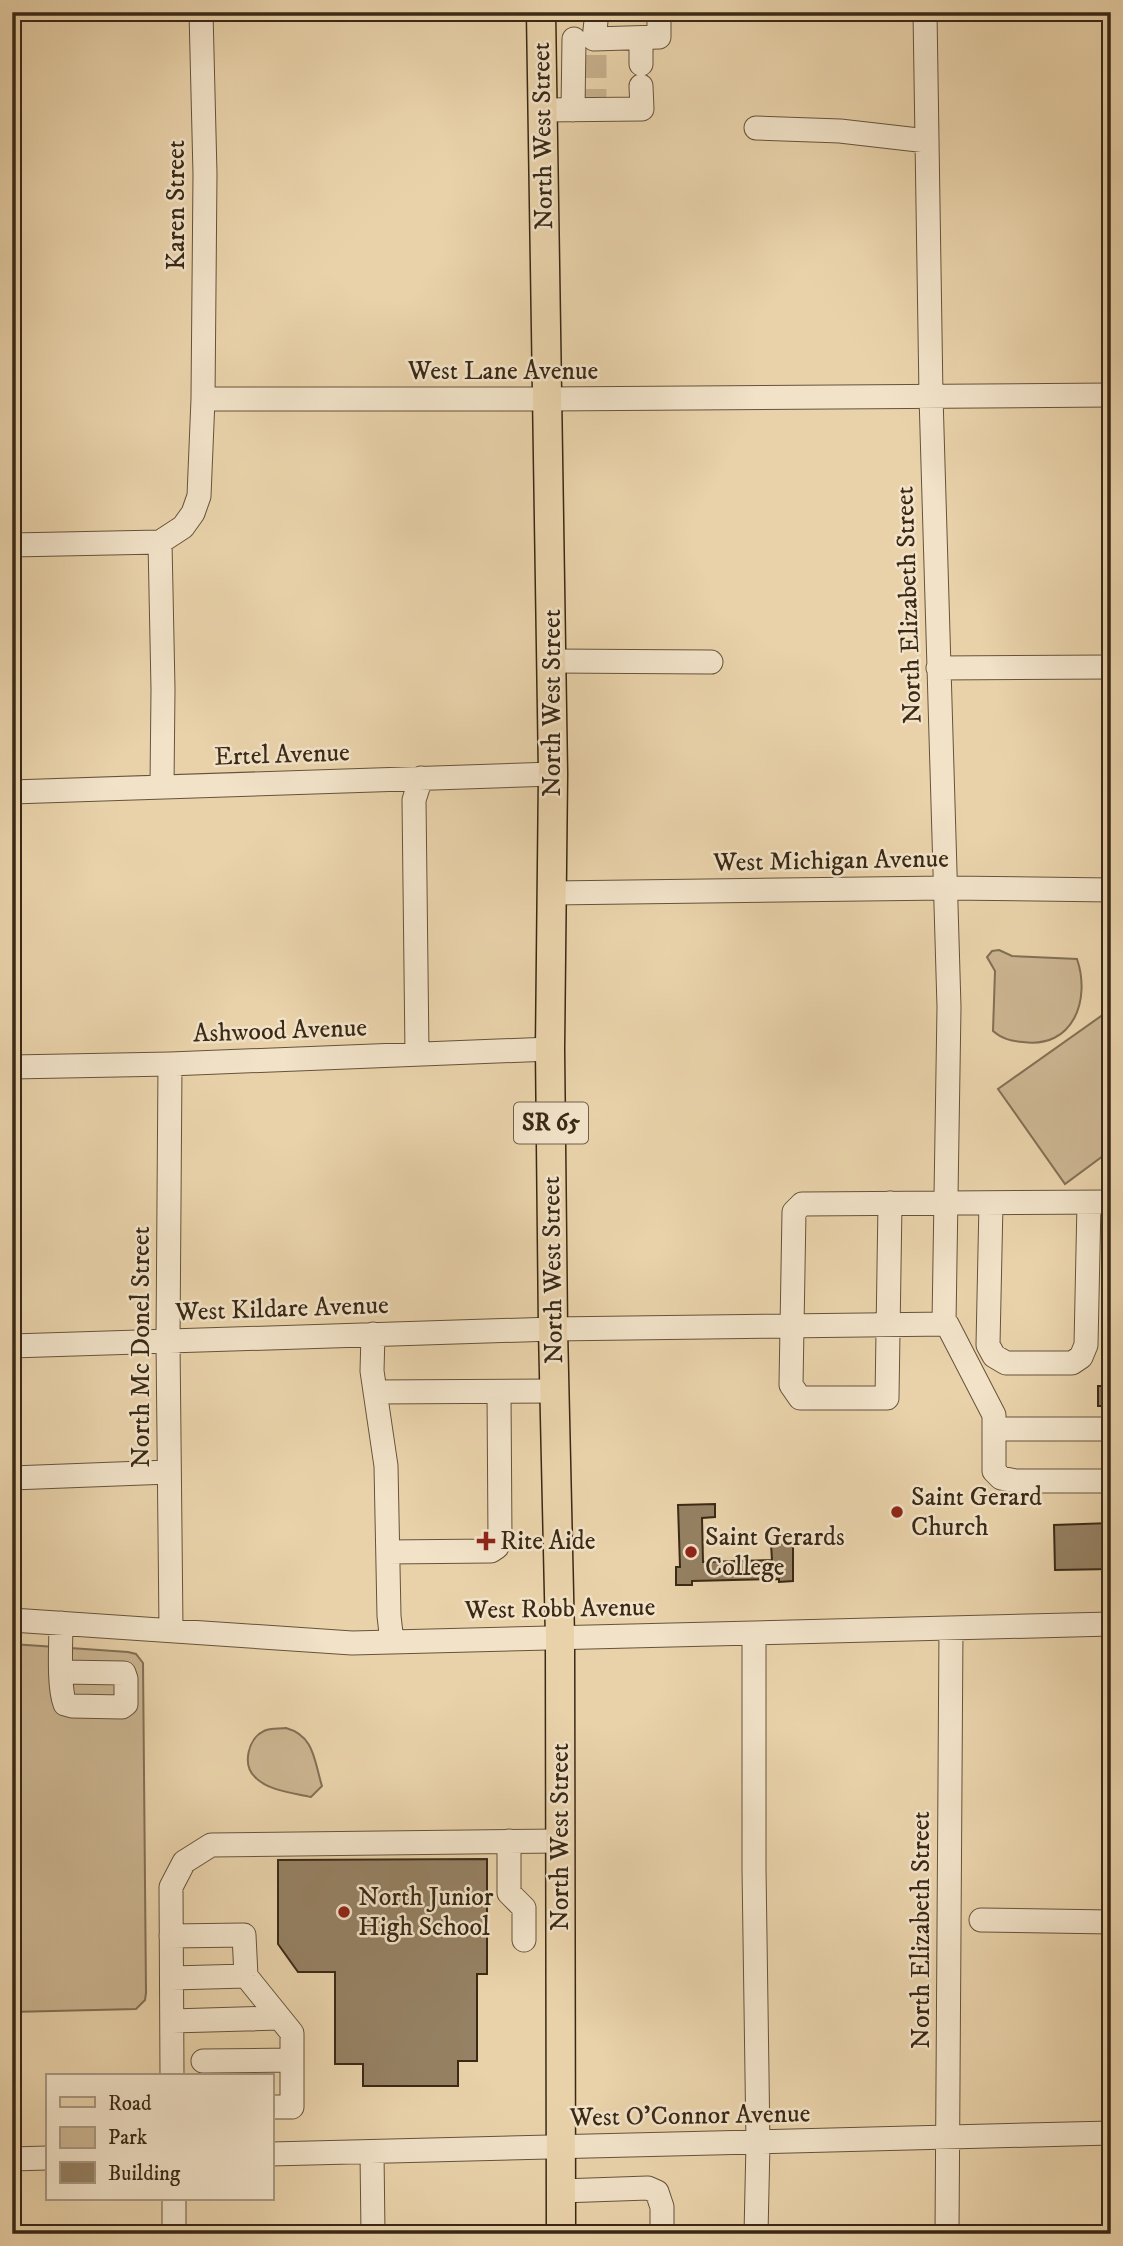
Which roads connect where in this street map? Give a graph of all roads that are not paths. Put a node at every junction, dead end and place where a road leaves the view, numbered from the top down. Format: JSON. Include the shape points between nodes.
{"nodes":[{"id":1,"x":201,"y":12,"type":"edge"},
{"id":2,"x":597,"y":12,"type":"edge"},
{"id":3,"x":659,"y":12,"type":"edge"},
{"id":4,"x":925,"y":12,"type":"edge"},
{"id":5,"x":541,"y":26,"type":"edge"},
{"id":6,"x":641,"y":39,"type":"junction"},
{"id":7,"x":588,"y":44,"type":"junction"},
{"id":8,"x":588,"y":105,"type":"junction"},
{"id":9,"x":543,"y":110,"type":"junction"},
{"id":10,"x":756,"y":128,"type":"dead end"},
{"id":11,"x":927,"y":141,"type":"junction"},
{"id":12,"x":1111,"y":395,"type":"edge"},
{"id":13,"x":931,"y":396,"type":"junction"},
{"id":14,"x":203,"y":399,"type":"junction"},
{"id":15,"x":548,"y":399,"type":"junction"},
{"id":16,"x":160,"y":542,"type":"junction"},
{"id":17,"x":12,"y":545,"type":"edge"},
{"id":18,"x":552,"y":661,"type":"junction"},
{"id":19,"x":711,"y":662,"type":"dead end"},
{"id":20,"x":1111,"y":667,"type":"edge"},
{"id":21,"x":938,"y":668,"type":"junction"},
{"id":22,"x":553,"y":774,"type":"junction"},
{"id":23,"x":421,"y":778,"type":"junction"},
{"id":24,"x":162,"y":786,"type":"junction"},
{"id":25,"x":12,"y":792,"type":"edge"},
{"id":26,"x":946,"y":888,"type":"junction"},
{"id":27,"x":1111,"y":890,"type":"edge"},
{"id":28,"x":552,"y":893,"type":"junction"},
{"id":29,"x":550,"y":1049,"type":"junction"},
{"id":30,"x":417,"y":1054,"type":"junction"},
{"id":31,"x":170,"y":1064,"type":"junction"},
{"id":32,"x":12,"y":1068,"type":"edge"},
{"id":33,"x":947,"y":1199,"type":"junction"},
{"id":34,"x":890,"y":1203,"type":"junction"},
{"id":35,"x":991,"y":1203,"type":"junction"},
{"id":36,"x":1100,"y":1203,"type":"edge"},
{"id":37,"x":944,"y":1324,"type":"junction"},
{"id":38,"x":887,"y":1325,"type":"junction"},
{"id":39,"x":793,"y":1326,"type":"junction"},
{"id":40,"x":553,"y":1329,"type":"junction"},
{"id":41,"x":373,"y":1334,"type":"junction"},
{"id":42,"x":167,"y":1341,"type":"junction"},
{"id":43,"x":12,"y":1346,"type":"edge"},
{"id":44,"x":554,"y":1391,"type":"junction"},
{"id":45,"x":375,"y":1392,"type":"junction"},
{"id":46,"x":499,"y":1392,"type":"junction"},
{"id":47,"x":993,"y":1429,"type":"junction"},
{"id":48,"x":1111,"y":1429,"type":"edge"},
{"id":49,"x":169,"y":1472,"type":"junction"},
{"id":50,"x":12,"y":1478,"type":"edge"},
{"id":51,"x":1111,"y":1481,"type":"edge"},
{"id":52,"x":388,"y":1552,"type":"junction"},
{"id":53,"x":12,"y":1620,"type":"edge"},
{"id":54,"x":61,"y":1623,"type":"junction"},
{"id":55,"x":1111,"y":1624,"type":"edge"},
{"id":56,"x":951,"y":1628,"type":"junction"},
{"id":57,"x":171,"y":1629,"type":"junction"},
{"id":58,"x":754,"y":1633,"type":"junction"},
{"id":59,"x":560,"y":1637,"type":"junction"},
{"id":60,"x":392,"y":1642,"type":"junction"},
{"id":61,"x":62,"y":1672,"type":"dead end"},
{"id":62,"x":509,"y":1841,"type":"junction"},
{"id":63,"x":560,"y":1842,"type":"junction"},
{"id":64,"x":981,"y":1920,"type":"dead end"},
{"id":65,"x":1111,"y":1922,"type":"edge"},
{"id":66,"x":171,"y":1936,"type":"junction"},
{"id":67,"x":524,"y":1940,"type":"dead end"},
{"id":68,"x":246,"y":1976,"type":"junction"},
{"id":69,"x":172,"y":1978,"type":"junction"},
{"id":70,"x":278,"y":2018,"type":"junction"},
{"id":71,"x":172,"y":2021,"type":"junction"},
{"id":72,"x":202,"y":2021,"type":"junction"},
{"id":73,"x":292,"y":2060,"type":"junction"},
{"id":74,"x":202,"y":2069,"type":"edge"},
{"id":75,"x":172,"y":2074,"type":"edge"},
{"id":76,"x":273,"y":2107,"type":"edge"},
{"id":77,"x":1111,"y":2133,"type":"edge"},
{"id":78,"x":947,"y":2137,"type":"junction"},
{"id":79,"x":758,"y":2143,"type":"junction"},
{"id":80,"x":561,"y":2147,"type":"junction"},
{"id":81,"x":372,"y":2153,"type":"junction"},
{"id":82,"x":273,"y":2154,"type":"edge"},
{"id":83,"x":46,"y":2158,"type":"edge"},
{"id":84,"x":12,"y":2159,"type":"edge"},
{"id":85,"x":561,"y":2191,"type":"junction"},
{"id":86,"x":174,"y":2200,"type":"edge"},
{"id":87,"x":174,"y":2234,"type":"edge"},
{"id":88,"x":373,"y":2234,"type":"edge"},
{"id":89,"x":561,"y":2234,"type":"edge"},
{"id":90,"x":662,"y":2234,"type":"edge"},
{"id":91,"x":757,"y":2234,"type":"edge"},
{"id":92,"x":947,"y":2234,"type":"edge"}],
"edges":[{"from":1,"to":14,"type":"street","name":"Karen Street"},
{"from":2,"to":7,"type":"street"},
{"from":3,"to":6,"type":"street","via":[[659,37]]},
{"from":4,"to":11,"type":"street","name":"North Elizabeth Street"},
{"from":5,"to":7,"type":"street"},
{"from":5,"to":9,"type":"main road","name":"North West Street","number":"SR 65"},
{"from":6,"to":7,"type":"street"},
{"from":6,"to":8,"type":"street","via":[[642,109]]},
{"from":7,"to":8,"type":"street"},
{"from":8,"to":9,"type":"street"},
{"from":9,"to":15,"type":"main road","name":"North West Street","number":"SR 65"},
{"from":10,"to":11,"type":"street"},
{"from":11,"to":13,"type":"street","name":"North Elizabeth Street"},
{"from":12,"to":13,"type":"street","name":"West Lane Avenue"},
{"from":13,"to":15,"type":"street","name":"West Lane Avenue"},
{"from":13,"to":21,"type":"street","name":"North Elizabeth Street"},
{"from":14,"to":15,"type":"street","name":"West Lane Avenue"},
{"from":14,"to":16,"type":"street","via":[[199,496],[183,527]]},
{"from":15,"to":18,"type":"main road","name":"North West Street","number":"SR 65"},
{"from":16,"to":17,"type":"street"},
{"from":16,"to":24,"type":"street"},
{"from":18,"to":19,"type":"street"},
{"from":18,"to":22,"type":"main road","name":"North West Street","number":"SR 65"},
{"from":20,"to":21,"type":"street"},
{"from":21,"to":26,"type":"street","name":"North Elizabeth Street"},
{"from":22,"to":23,"type":"street","name":"Ertel Avenue"},
{"from":22,"to":28,"type":"main road","name":"North West Street","number":"SR 65"},
{"from":23,"to":24,"type":"street","name":"Ertel Avenue"},
{"from":23,"to":30,"type":"street","via":[[414,800]]},
{"from":24,"to":25,"type":"street","name":"Ertel Avenue"},
{"from":26,"to":27,"type":"street","name":"West Michigan Avenue"},
{"from":26,"to":28,"type":"street","name":"West Michigan Avenue"},
{"from":26,"to":33,"type":"street","name":"North Elizabeth Street"},
{"from":28,"to":29,"type":"main road","name":"North West Street","number":"SR 65"},
{"from":29,"to":30,"type":"street","name":"Ashwood Avenue"},
{"from":29,"to":40,"type":"main road","name":"North West Street","number":"SR 65"},
{"from":30,"to":31,"type":"street","name":"Ashwood Avenue"},
{"from":31,"to":32,"type":"street","name":"Ashwood Avenue"},
{"from":31,"to":42,"type":"street","name":"North Mc Donel Street"},
{"from":33,"to":34,"type":"street"},
{"from":33,"to":35,"type":"street"},
{"from":33,"to":37,"type":"street","name":"North Elizabeth Street"},
{"from":34,"to":38,"type":"street"},
{"from":34,"to":39,"type":"street","via":[[802,1204],[794,1212]]},
{"from":35,"to":36,"type":"street"},
{"from":35,"to":36,"type":"street","via":[[988,1345],[994,1356],[1006,1363],[1072,1363],[1081,1357]]},
{"from":37,"to":38,"type":"street","name":"West Kildare Avenue"},
{"from":37,"to":47,"type":"street","via":[[993,1415]]},
{"from":38,"to":39,"type":"street","name":"West Kildare Avenue"},
{"from":38,"to":39,"type":"street","via":[[887,1398],[800,1398],[791,1385]]},
{"from":39,"to":40,"type":"street","name":"West Kildare Avenue"},
{"from":40,"to":41,"type":"street","name":"West Kildare Avenue"},
{"from":40,"to":44,"type":"main road","name":"North West Street","number":"SR 65"},
{"from":41,"to":42,"type":"street","name":"West Kildare Avenue"},
{"from":41,"to":45,"type":"street"},
{"from":42,"to":43,"type":"street","name":"West Kildare Avenue"},
{"from":42,"to":49,"type":"street","name":"North Mc Donel Street"},
{"from":44,"to":46,"type":"street"},
{"from":44,"to":59,"type":"main road","name":"North West Street","number":"SR 65"},
{"from":45,"to":46,"type":"street"},
{"from":45,"to":52,"type":"street","via":[[386,1466]]},
{"from":46,"to":52,"type":"street","via":[[497,1546],[491,1550]]},
{"from":47,"to":48,"type":"street"},
{"from":47,"to":51,"type":"street","via":[[993,1471],[1001,1478]]},
{"from":49,"to":50,"type":"street"},
{"from":49,"to":57,"type":"street","name":"North Mc Donel Street"},
{"from":52,"to":60,"type":"street"},
{"from":53,"to":54,"type":"street","name":"West Robb Avenue"},
{"from":54,"to":57,"type":"street","name":"West Robb Avenue"},
{"from":54,"to":61,"type":"street"},
{"from":55,"to":56,"type":"street","name":"West Robb Avenue"},
{"from":56,"to":58,"type":"street","name":"West Robb Avenue"},
{"from":56,"to":78,"type":"street","name":"North Elizabeth Street"},
{"from":57,"to":60,"type":"street","name":"West Robb Avenue","via":[[321,1642]]},
{"from":58,"to":59,"type":"street","name":"West Robb Avenue"},
{"from":58,"to":79,"type":"street"},
{"from":59,"to":60,"type":"street","name":"West Robb Avenue"},
{"from":59,"to":63,"type":"main road","name":"North West Street","number":"SR 65"},
{"from":62,"to":63,"type":"street"},
{"from":62,"to":66,"type":"street","via":[[211,1845],[184,1862],[171,1887]]},
{"from":62,"to":67,"type":"street","via":[[509,1893],[524,1908]]},
{"from":63,"to":80,"type":"main road","name":"North West Street","number":"SR 65"},
{"from":64,"to":65,"type":"street"},
{"from":66,"to":68,"type":"street","via":[[244,1935]]},
{"from":66,"to":69,"type":"street"},
{"from":68,"to":69,"type":"street"},
{"from":68,"to":70,"type":"street"},
{"from":69,"to":71,"type":"street"},
{"from":70,"to":72,"type":"street"},
{"from":70,"to":73,"type":"street","via":[[292,2033]]},
{"from":71,"to":72,"type":"street"},
{"from":71,"to":75,"type":"street"},
{"from":72,"to":74,"type":"street"},
{"from":73,"to":74,"type":"street"},
{"from":73,"to":76,"type":"street","via":[[292,2107]]},
{"from":77,"to":78,"type":"street","name":"West O'Connor Avenue"},
{"from":78,"to":79,"type":"street","name":"West O'Connor Avenue"},
{"from":78,"to":92,"type":"street","name":"North Elizabeth Street"},
{"from":79,"to":80,"type":"street","name":"West O'Connor Avenue"},
{"from":79,"to":91,"type":"street"},
{"from":80,"to":81,"type":"street","name":"West O'Connor Avenue"},
{"from":80,"to":85,"type":"main road","name":"North West Street","number":"SR 65"},
{"from":81,"to":82,"type":"street","name":"West O'Connor Avenue"},
{"from":81,"to":88,"type":"street"},
{"from":83,"to":84,"type":"street"},
{"from":85,"to":89,"type":"main road","name":"North West Street","number":"SR 65"},
{"from":85,"to":90,"type":"street","via":[[648,2188],[657,2192],[662,2207]]},
{"from":86,"to":87,"type":"street"}]}
